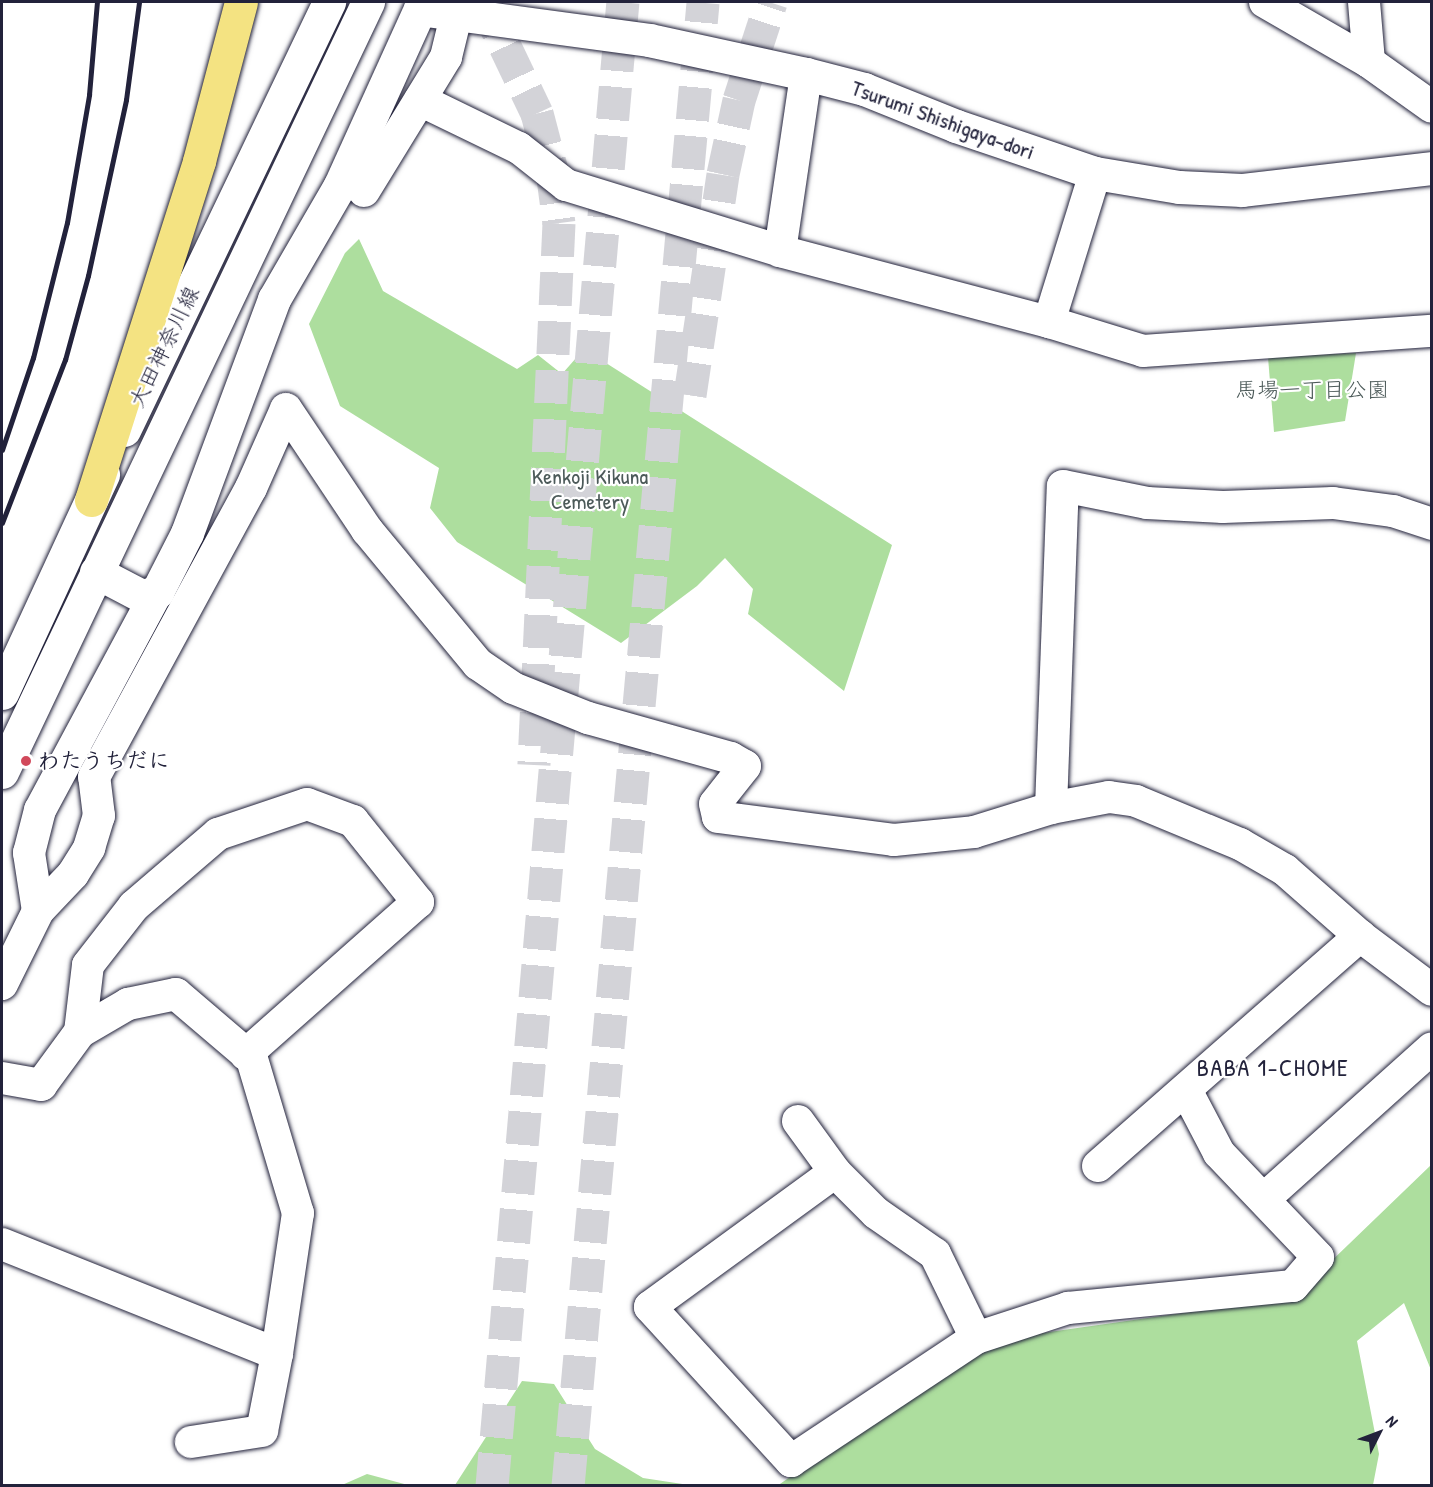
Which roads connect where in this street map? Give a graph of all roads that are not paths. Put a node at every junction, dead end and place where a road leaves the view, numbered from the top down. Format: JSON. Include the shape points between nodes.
{"nodes":[{"id":1,"x":241,"y":2,"type":"edge"},
{"id":2,"x":329,"y":2,"type":"edge"},
{"id":3,"x":368,"y":2,"type":"edge"},
{"id":4,"x":1266,"y":2,"type":"edge"},
{"id":5,"x":1364,"y":2,"type":"edge"},
{"id":6,"x":457,"y":12,"type":"junction"},
{"id":7,"x":1370,"y":63,"type":"junction"},
{"id":8,"x":806,"y":74,"type":"junction"},
{"id":9,"x":420,"y":100,"type":"junction"},
{"id":10,"x":1431,"y":107,"type":"edge"},
{"id":11,"x":1431,"y":168,"type":"edge"},
{"id":12,"x":1095,"y":173,"type":"junction"},
{"id":13,"x":364,"y":191,"type":"dead end"},
{"id":14,"x":780,"y":251,"type":"junction"},
{"id":15,"x":1049,"y":322,"type":"junction"},
{"id":16,"x":1431,"y":331,"type":"edge"},
{"id":17,"x":91,"y":500,"type":"junction"},
{"id":18,"x":1431,"y":524,"type":"edge"},
{"id":19,"x":96,"y":572,"type":"junction"},
{"id":20,"x":157,"y":591,"type":"junction"},
{"id":21,"x":2,"y":693,"type":"edge"},
{"id":22,"x":2,"y":772,"type":"edge"},
{"id":23,"x":1051,"y":808,"type":"junction"},
{"id":24,"x":38,"y":911,"type":"junction"},
{"id":25,"x":1360,"y":936,"type":"junction"},
{"id":26,"x":2,"y":984,"type":"edge"},
{"id":27,"x":1431,"y":990,"type":"edge"},
{"id":28,"x":80,"y":1032,"type":"junction"},
{"id":29,"x":1431,"y":1048,"type":"edge"},
{"id":30,"x":246,"y":1053,"type":"junction"},
{"id":31,"x":2,"y":1078,"type":"edge"},
{"id":32,"x":1186,"y":1090,"type":"junction"},
{"id":33,"x":798,"y":1121,"type":"dead end"},
{"id":34,"x":1098,"y":1166,"type":"dead end"},
{"id":35,"x":835,"y":1172,"type":"junction"},
{"id":36,"x":1265,"y":1198,"type":"junction"},
{"id":37,"x":2,"y":1244,"type":"edge"},
{"id":38,"x":976,"y":1338,"type":"junction"},
{"id":39,"x":277,"y":1354,"type":"junction"},
{"id":40,"x":191,"y":1442,"type":"dead end"}],
"edges":[{"from":1,"to":17,"type":"highway","via":[[199,161]]},
{"from":2,"to":17,"type":"main road","name":"大田神奈川線"},
{"from":3,"to":19,"type":"main road","name":"大田神奈川線"},
{"from":4,"to":7,"type":"street"},
{"from":5,"to":7,"type":"street"},
{"from":6,"to":8,"type":"main road","name":"Tsurumi Shishigaya-dori","via":[[650,40]]},
{"from":6,"to":9,"type":"street","via":[[446,57]]},
{"from":6,"to":20,"type":"main road","via":[[420,9],[340,185],[274,299],[187,533]]},
{"from":7,"to":10,"type":"street"},
{"from":8,"to":12,"type":"main road","name":"Tsurumi Shishigaya-dori","via":[[864,89],[956,126]]},
{"from":8,"to":14,"type":"street"},
{"from":9,"to":13,"type":"street"},
{"from":9,"to":14,"type":"street","via":[[519,148],[566,185]]},
{"from":11,"to":12,"type":"main road","name":"Tsurumi Shishigaya-dori","via":[[1242,190],[1179,187]]},
{"from":12,"to":15,"type":"street"},
{"from":14,"to":15,"type":"street"},
{"from":15,"to":16,"type":"street","via":[[1143,351]]},
{"from":17,"to":21,"type":"main road","name":"大田神奈川線"},
{"from":18,"to":23,"type":"street","via":[[1393,511],[1333,502],[1223,507],[1147,503],[1063,486]]},
{"from":19,"to":20,"type":"main road","via":[[142,596]]},
{"from":19,"to":22,"type":"main road","name":"大田神奈川線"},
{"from":20,"to":24,"type":"street","via":[[40,810],[29,853]]},
{"from":23,"to":24,"type":"street","via":[[974,832],[894,840],[718,818],[715,804],[745,766],[731,758],[588,718],[513,688],[478,664],[367,530],[286,409],[251,488],[94,777],[99,816],[89,848],[73,874]]},
{"from":23,"to":25,"type":"street","via":[[1109,797],[1136,801],[1230,840],[1285,870]]},
{"from":24,"to":26,"type":"street"},
{"from":25,"to":27,"type":"street"},
{"from":25,"to":32,"type":"street"},
{"from":28,"to":30,"type":"street","via":[[128,1004],[176,994]]},
{"from":28,"to":30,"type":"street","via":[[88,965],[134,906],[218,834],[307,804],[352,821],[418,902]]},
{"from":28,"to":31,"type":"street","via":[[41,1085]]},
{"from":29,"to":36,"type":"street"},
{"from":30,"to":39,"type":"street","via":[[252,1059],[298,1213]]},
{"from":32,"to":34,"type":"street"},
{"from":32,"to":36,"type":"street","via":[[1219,1153]]},
{"from":33,"to":35,"type":"street"},
{"from":35,"to":38,"type":"street","via":[[876,1213],[935,1254]]},
{"from":35,"to":38,"type":"street","via":[[650,1307],[791,1461]]},
{"from":36,"to":38,"type":"street","via":[[1317,1257],[1293,1286],[1068,1308]]},
{"from":37,"to":39,"type":"street"},
{"from":39,"to":40,"type":"street","via":[[262,1431]]}]}
